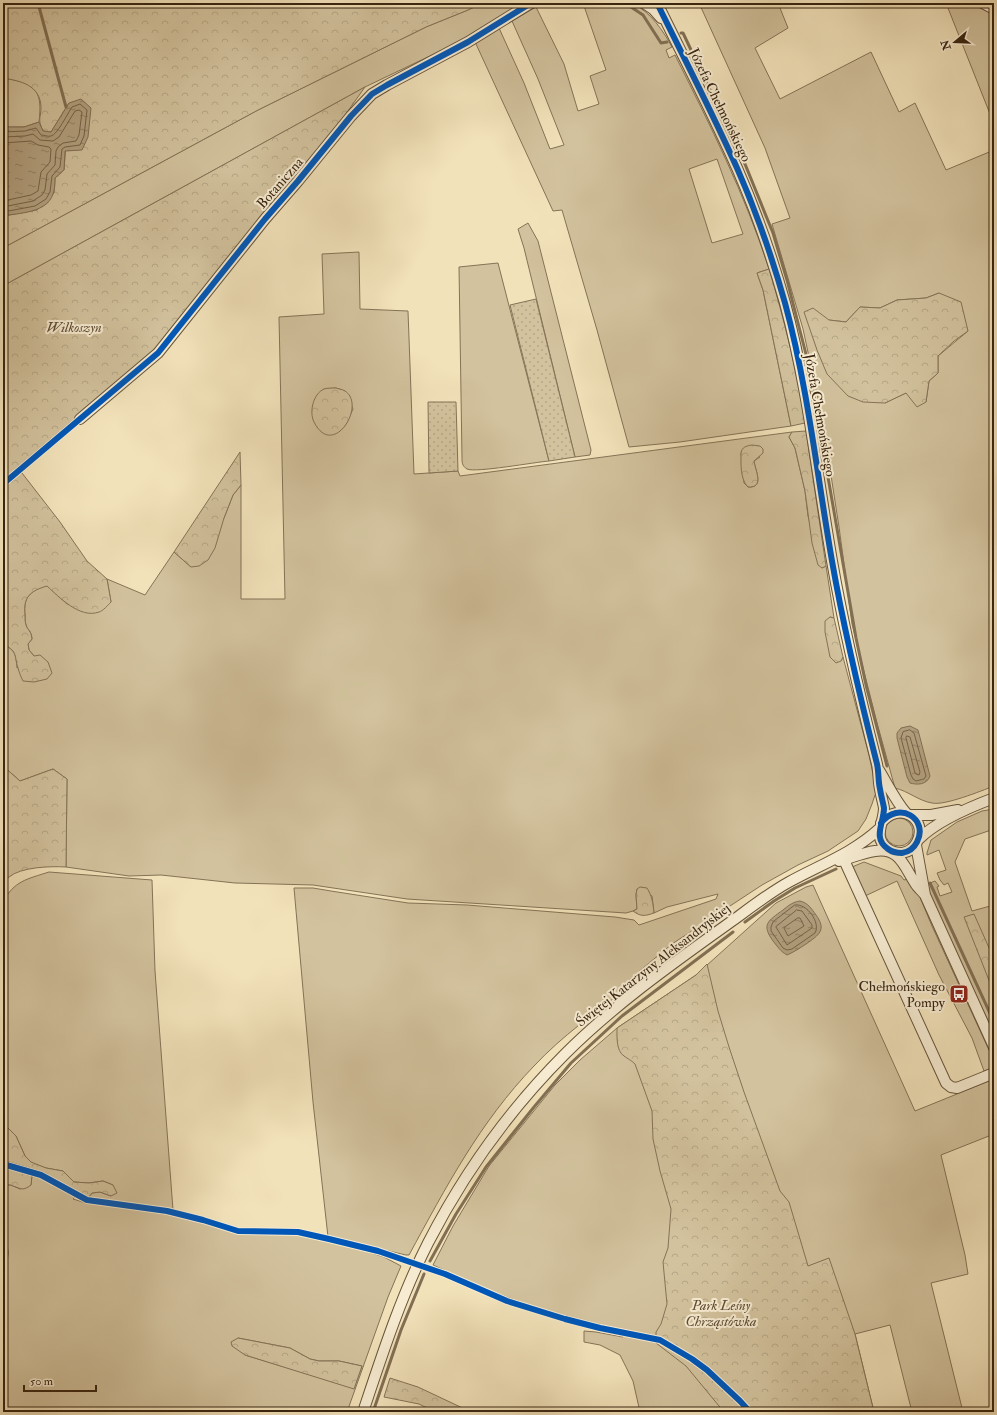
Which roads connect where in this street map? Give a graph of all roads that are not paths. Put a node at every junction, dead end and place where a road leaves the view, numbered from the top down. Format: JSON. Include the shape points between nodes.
{"nodes":[{"id":1,"x":531,"y":3,"type":"edge"},
{"id":2,"x":644,"y":3,"type":"edge"},
{"id":3,"x":657,"y":3,"type":"edge"},
{"id":4,"x":983,"y":3,"type":"edge"},
{"id":5,"x":994,"y":9,"type":"edge"},
{"id":6,"x":670,"y":30,"type":"junction"},
{"id":7,"x":80,"y":418,"type":"dead end"},
{"id":8,"x":878,"y":769,"type":"junction"},
{"id":9,"x":994,"y":798,"type":"edge"},
{"id":10,"x":969,"y":807,"type":"junction"},
{"id":11,"x":908,"y":814,"type":"junction"},
{"id":12,"x":880,"y":826,"type":"junction"},
{"id":13,"x":917,"y":842,"type":"junction"},
{"id":14,"x":891,"y":851,"type":"junction"},
{"id":15,"x":844,"y":860,"type":"junction"},
{"id":16,"x":831,"y":862,"type":"junction"},
{"id":17,"x":925,"y":895,"type":"junction"},
{"id":18,"x":994,"y":1047,"type":"edge"},
{"id":19,"x":994,"y":1073,"type":"edge"},
{"id":20,"x":363,"y":1412,"type":"edge"}],
"edges":[{"from":1,"to":7,"type":"street","name":"Botaniczna","via":[[468,42],[372,94],[265,219],[158,353]]},
{"from":2,"to":6,"type":"street","name":"Józefa Chełmońskiego","via":[[657,13]]},
{"from":3,"to":6,"type":"street","name":"Józefa Chełmońskiego"},
{"from":4,"to":5,"type":"street"},
{"from":6,"to":8,"type":"street","name":"Józefa Chełmońskiego","via":[[738,170],[763,234],[784,301],[804,384],[845,631]]},
{"from":8,"to":11,"type":"street","name":"Józefa Chełmońskiego","via":[[894,797]]},
{"from":8,"to":12,"type":"street","name":"Józefa Chełmońskiego","via":[[884,809]]},
{"from":9,"to":10,"type":"street"},
{"from":10,"to":11,"type":"street","via":[[931,815]]},
{"from":10,"to":13,"type":"street","via":[[926,832]]},
{"from":11,"to":12,"type":"street","via":[[891,814]]},
{"from":11,"to":13,"type":"street","via":[[919,826]]},
{"from":12,"to":14,"type":"street","via":[[881,842]]},
{"from":12,"to":16,"type":"street","name":"Świętej Katarzyny Aleksandryjskiej","via":[[871,836]]},
{"from":13,"to":14,"type":"street","via":[[911,850],[898,853]]},
{"from":13,"to":17,"type":"street"},
{"from":14,"to":15,"type":"street","name":"Świętej Katarzyny Aleksandryjskiej","via":[[877,850]]},
{"from":14,"to":17,"type":"street","via":[[903,863],[915,884]]},
{"from":15,"to":16,"type":"street","name":"Świętej Katarzyny Aleksandryjskiej"},
{"from":15,"to":19,"type":"street","via":[[946,1083],[957,1088]]},
{"from":16,"to":20,"type":"street","name":"Świętej Katarzyny Aleksandryjskiej","via":[[770,894],[635,993],[566,1053],[518,1105],[460,1185],[428,1244],[391,1330]]},
{"from":17,"to":18,"type":"street"}]}
